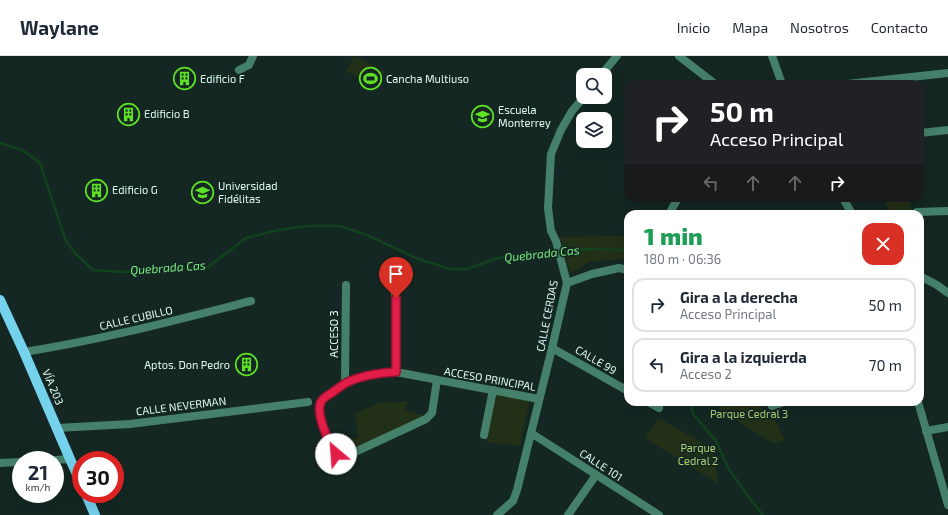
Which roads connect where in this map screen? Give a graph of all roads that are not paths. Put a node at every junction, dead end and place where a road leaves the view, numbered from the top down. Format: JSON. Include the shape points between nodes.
{"nodes":[{"id":1,"x":252,"y":56,"type":"edge"},
{"id":2,"x":617,"y":56,"type":"edge"},
{"id":3,"x":679,"y":56,"type":"edge"},
{"id":4,"x":772,"y":56,"type":"edge"},
{"id":5,"x":607,"y":68,"type":"edge"},
{"id":6,"x":239,"y":70,"type":"dead end"},
{"id":7,"x":948,"y":73,"type":"edge"},
{"id":8,"x":710,"y":80,"type":"edge"},
{"id":9,"x":781,"y":80,"type":"edge"},
{"id":10,"x":884,"y":80,"type":"edge"},
{"id":11,"x":578,"y":104,"type":"edge"},
{"id":12,"x":948,"y":130,"type":"edge"},
{"id":13,"x":924,"y":132,"type":"edge"},
{"id":14,"x":948,"y":211,"type":"edge"},
{"id":15,"x":924,"y":212,"type":"edge"},
{"id":16,"x":624,"y":269,"type":"edge"},
{"id":17,"x":924,"y":278,"type":"edge"},
{"id":18,"x":567,"y":283,"type":"junction"},
{"id":19,"x":395,"y":284,"type":"dead end"},
{"id":20,"x":346,"y":285,"type":"dead end"},
{"id":21,"x":948,"y":293,"type":"edge"},
{"id":22,"x":0,"y":300,"type":"edge"},
{"id":23,"x":251,"y":300,"type":"dead end"},
{"id":24,"x":552,"y":348,"type":"junction"},
{"id":25,"x":24,"y":352,"type":"junction"},
{"id":26,"x":396,"y":372,"type":"junction"},
{"id":27,"x":437,"y":380,"type":"junction"},
{"id":28,"x":345,"y":383,"type":"junction"},
{"id":29,"x":624,"y":389,"type":"edge"},
{"id":30,"x":493,"y":390,"type":"junction"},
{"id":31,"x":540,"y":399,"type":"junction"},
{"id":32,"x":308,"y":402,"type":"dead end"},
{"id":33,"x":655,"y":406,"type":"edge"},
{"id":34,"x":919,"y":406,"type":"edge"},
{"id":35,"x":659,"y":408,"type":"dead end"},
{"id":36,"x":948,"y":427,"type":"edge"},
{"id":37,"x":57,"y":428,"type":"junction"},
{"id":38,"x":926,"y":431,"type":"junction"},
{"id":39,"x":531,"y":433,"type":"junction"},
{"id":40,"x":484,"y":435,"type":"dead end"},
{"id":41,"x":64,"y":459,"type":"edge"},
{"id":42,"x":70,"y":459,"type":"junction"},
{"id":43,"x":12,"y":462,"type":"edge"},
{"id":44,"x":0,"y":463,"type":"edge"},
{"id":45,"x":72,"y":463,"type":"edge"},
{"id":46,"x":596,"y":475,"type":"junction"},
{"id":47,"x":90,"y":503,"type":"edge"},
{"id":48,"x":948,"y":505,"type":"edge"},
{"id":49,"x":95,"y":515,"type":"edge"},
{"id":50,"x":497,"y":515,"type":"edge"},
{"id":51,"x":568,"y":515,"type":"edge"},
{"id":52,"x":659,"y":515,"type":"edge"}],
"edges":[{"from":1,"to":6,"type":"street","via":[[249,65]]},
{"from":2,"to":5,"type":"street"},
{"from":3,"to":8,"type":"street"},
{"from":4,"to":9,"type":"street"},
{"from":7,"to":10,"type":"street"},
{"from":11,"to":18,"type":"street","name":"CALLE CERDAS","via":[[561,130],[551,154],[548,208],[551,231]]},
{"from":12,"to":13,"type":"street"},
{"from":14,"to":15,"type":"street"},
{"from":16,"to":18,"type":"street","via":[[592,274]]},
{"from":17,"to":21,"type":"street"},
{"from":18,"to":24,"type":"street","name":"CALLE CERDAS"},
{"from":19,"to":26,"type":"street"},
{"from":20,"to":28,"type":"street","name":"ACCESO 3"},
{"from":22,"to":25,"type":"main road","name":"VÍA 203"},
{"from":23,"to":25,"type":"street","name":"CALLE CUBILLO","via":[[135,330]]},
{"from":24,"to":29,"type":"street","name":"CALLE 99"},
{"from":24,"to":31,"type":"street","name":"CALLE CERDAS"},
{"from":25,"to":37,"type":"main road","name":"VÍA 203"},
{"from":26,"to":27,"type":"street","name":"ACCESO PRINCIPAL"},
{"from":26,"to":28,"type":"street","name":"ACCESO PRINCIPAL","via":[[365,376]]},
{"from":27,"to":28,"type":"street","name":"ACCESO PRINCIPAL","via":[[432,413],[426,419],[342,458],[328,442],[320,402]]},
{"from":27,"to":30,"type":"street","name":"ACCESO PRINCIPAL"},
{"from":30,"to":31,"type":"street","name":"ACCESO PRINCIPAL"},
{"from":30,"to":40,"type":"street"},
{"from":31,"to":39,"type":"street","name":"CALLE CERDAS"},
{"from":32,"to":37,"type":"street","name":"CALLE NEVERMAN","via":[[130,424]]},
{"from":33,"to":35,"type":"street"},
{"from":34,"to":38,"type":"street"},
{"from":36,"to":38,"type":"street"},
{"from":37,"to":42,"type":"main road","name":"VÍA 203"},
{"from":38,"to":48,"type":"street"},
{"from":39,"to":46,"type":"street","name":"CALLE 101"},
{"from":39,"to":50,"type":"street","name":"CALLE CERDAS","via":[[518,490],[513,501]]},
{"from":41,"to":42,"type":"street"},
{"from":42,"to":45,"type":"main road","name":"VÍA 203"},
{"from":43,"to":44,"type":"street"},
{"from":46,"to":51,"type":"street"},
{"from":46,"to":52,"type":"street","name":"CALLE 101"},
{"from":47,"to":49,"type":"main road"}]}
